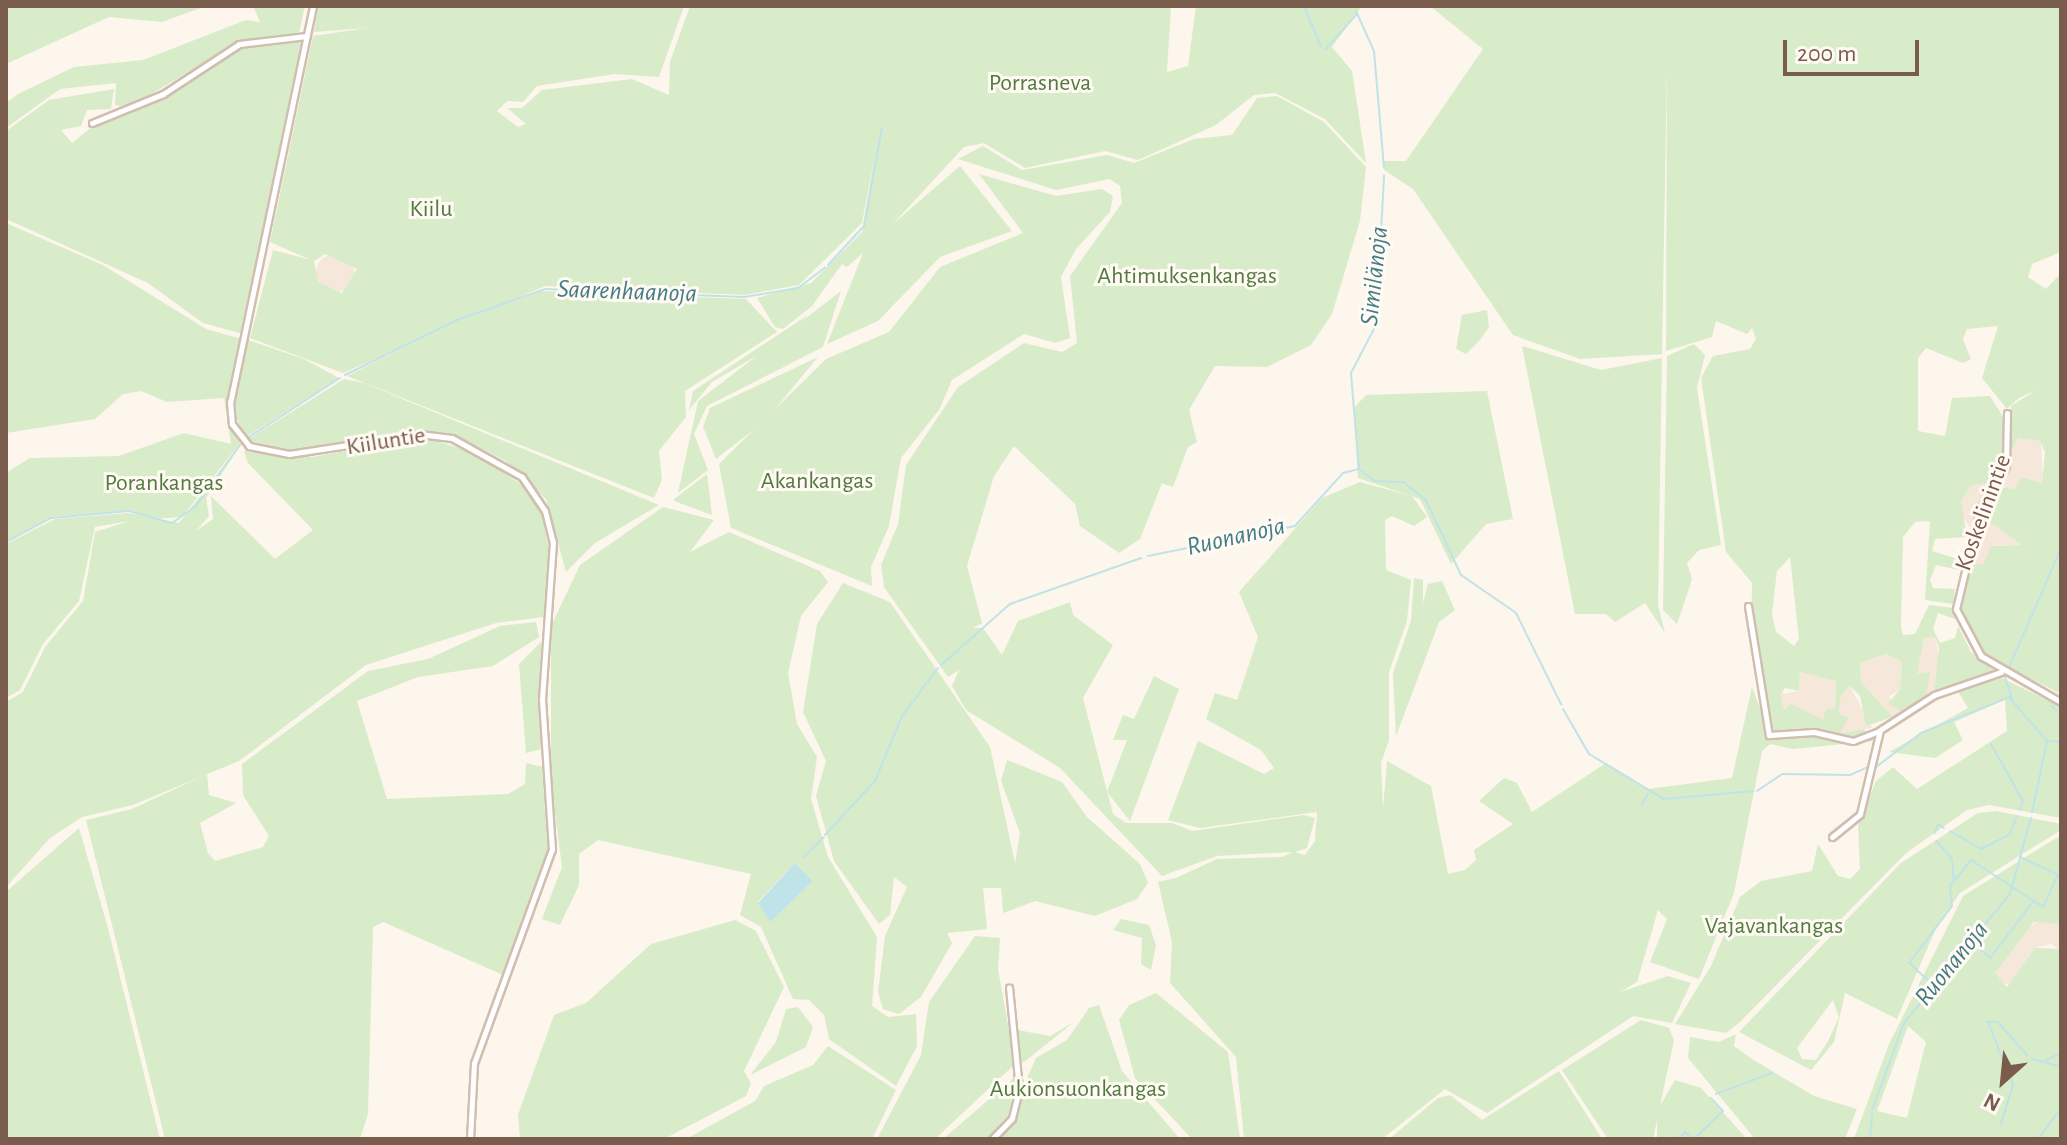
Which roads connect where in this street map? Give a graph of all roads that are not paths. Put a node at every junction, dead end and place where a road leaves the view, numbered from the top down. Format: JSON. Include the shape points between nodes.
{"nodes":[{"id":1,"x":313,"y":6,"type":"edge"},
{"id":2,"x":307,"y":36,"type":"junction"},
{"id":3,"x":92,"y":123,"type":"dead end"},
{"id":4,"x":2007,"y":413,"type":"dead end"},
{"id":5,"x":1748,"y":606,"type":"dead end"},
{"id":6,"x":2002,"y":671,"type":"junction"},
{"id":7,"x":2061,"y":702,"type":"edge"},
{"id":8,"x":1880,"y":730,"type":"junction"},
{"id":9,"x":1832,"y":837,"type":"dead end"},
{"id":10,"x":1009,"y":987,"type":"dead end"},
{"id":11,"x":470,"y":1139,"type":"edge"},
{"id":12,"x":992,"y":1139,"type":"edge"}],
"edges":[{"from":1,"to":2,"type":"street","name":"Kiiluntie"},
{"from":2,"to":3,"type":"street","via":[[239,44],[163,94]]},
{"from":2,"to":11,"type":"street","name":"Kiiluntie","via":[[230,402],[232,424],[249,446],[289,454],[419,434],[452,438],[522,477],[545,511],[553,542],[542,699],[552,849],[474,1063]]},
{"from":4,"to":6,"type":"street","name":"Koskelinintie","via":[[2006,466],[1983,501],[1956,596],[1969,642]]},
{"from":5,"to":8,"type":"street","via":[[1769,735],[1814,732],[1853,741]]},
{"from":6,"to":7,"type":"street","name":"Koskelinintie"},
{"from":6,"to":8,"type":"street","via":[[1934,695]]},
{"from":8,"to":9,"type":"street","via":[[1860,814]]},
{"from":10,"to":12,"type":"street","via":[[1019,1089],[1012,1118]]}]}
